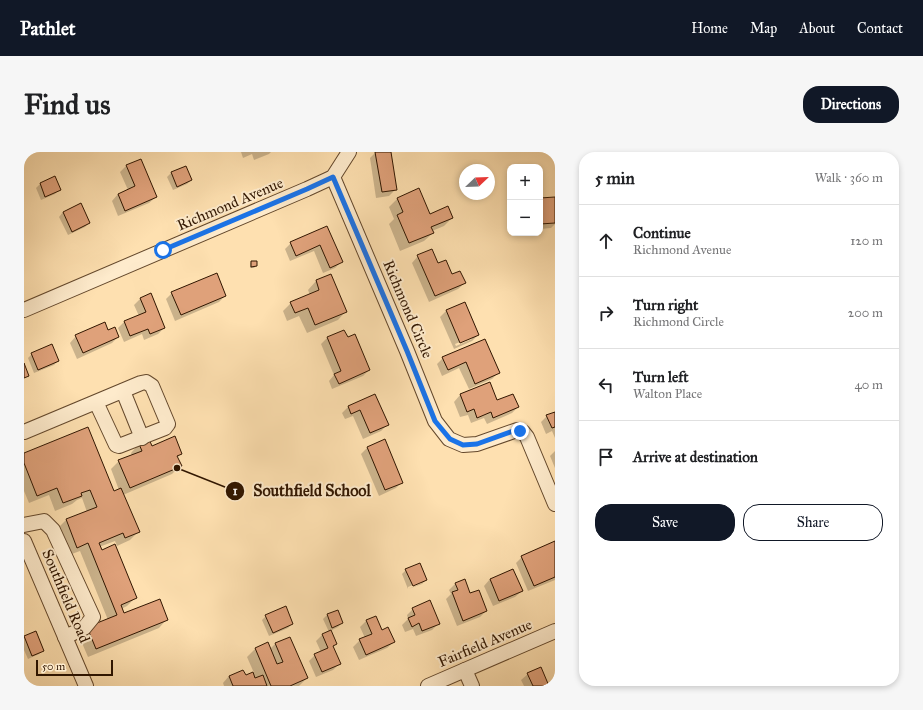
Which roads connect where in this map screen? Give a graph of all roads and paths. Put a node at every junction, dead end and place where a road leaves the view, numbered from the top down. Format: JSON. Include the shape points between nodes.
{"nodes":[{"id":1,"x":349,"y":152,"type":"edge"},
{"id":2,"x":333,"y":177,"type":"junction"},
{"id":3,"x":24,"y":310,"type":"edge"},
{"id":4,"x":123,"y":391,"type":"junction"},
{"id":5,"x":96,"y":402,"type":"junction"},
{"id":6,"x":24,"y":432,"type":"edge"},
{"id":7,"x":142,"y":438,"type":"junction"},
{"id":8,"x":552,"y":488,"type":"edge"},
{"id":9,"x":555,"y":504,"type":"edge"},
{"id":10,"x":24,"y":525,"type":"edge"},
{"id":11,"x":24,"y":541,"type":"edge"},
{"id":12,"x":555,"y":631,"type":"edge"},
{"id":13,"x":65,"y":637,"type":"junction"},
{"id":14,"x":465,"y":670,"type":"junction"},
{"id":15,"x":445,"y":683,"type":"edge"},
{"id":16,"x":86,"y":686,"type":"edge"},
{"id":17,"x":428,"y":686,"type":"edge"},
{"id":18,"x":472,"y":686,"type":"edge"}],
"edges":[{"from":1,"to":2,"type":"street"},
{"from":2,"to":3,"type":"street","name":"Richmond Avenue"},
{"from":2,"to":8,"type":"street","name":"Richmond Circle","via":[[435,421],[450,439],[463,445],[477,444],[513,431],[520,431],[527,437]]},
{"from":4,"to":5,"type":"street"},
{"from":4,"to":7,"type":"street"},
{"from":4,"to":7,"type":"street","via":[[141,383],[149,383],[167,419],[168,424],[165,428]]},
{"from":5,"to":6,"type":"street"},
{"from":5,"to":7,"type":"street","via":[[116,445],[123,446]]},
{"from":8,"to":9,"type":"street"},
{"from":10,"to":13,"type":"street","via":[[44,521],[53,530],[93,617],[84,628]]},
{"from":11,"to":13,"type":"street","name":"Southfield Road"},
{"from":12,"to":14,"type":"street","name":"Fairfield Avenue"},
{"from":13,"to":16,"type":"street","name":"Southfield Road"},
{"from":14,"to":15,"type":"street","name":"Fairfield Avenue"},
{"from":14,"to":18,"type":"street"},
{"from":15,"to":17,"type":"street","name":"Fairfield Avenue"}]}
